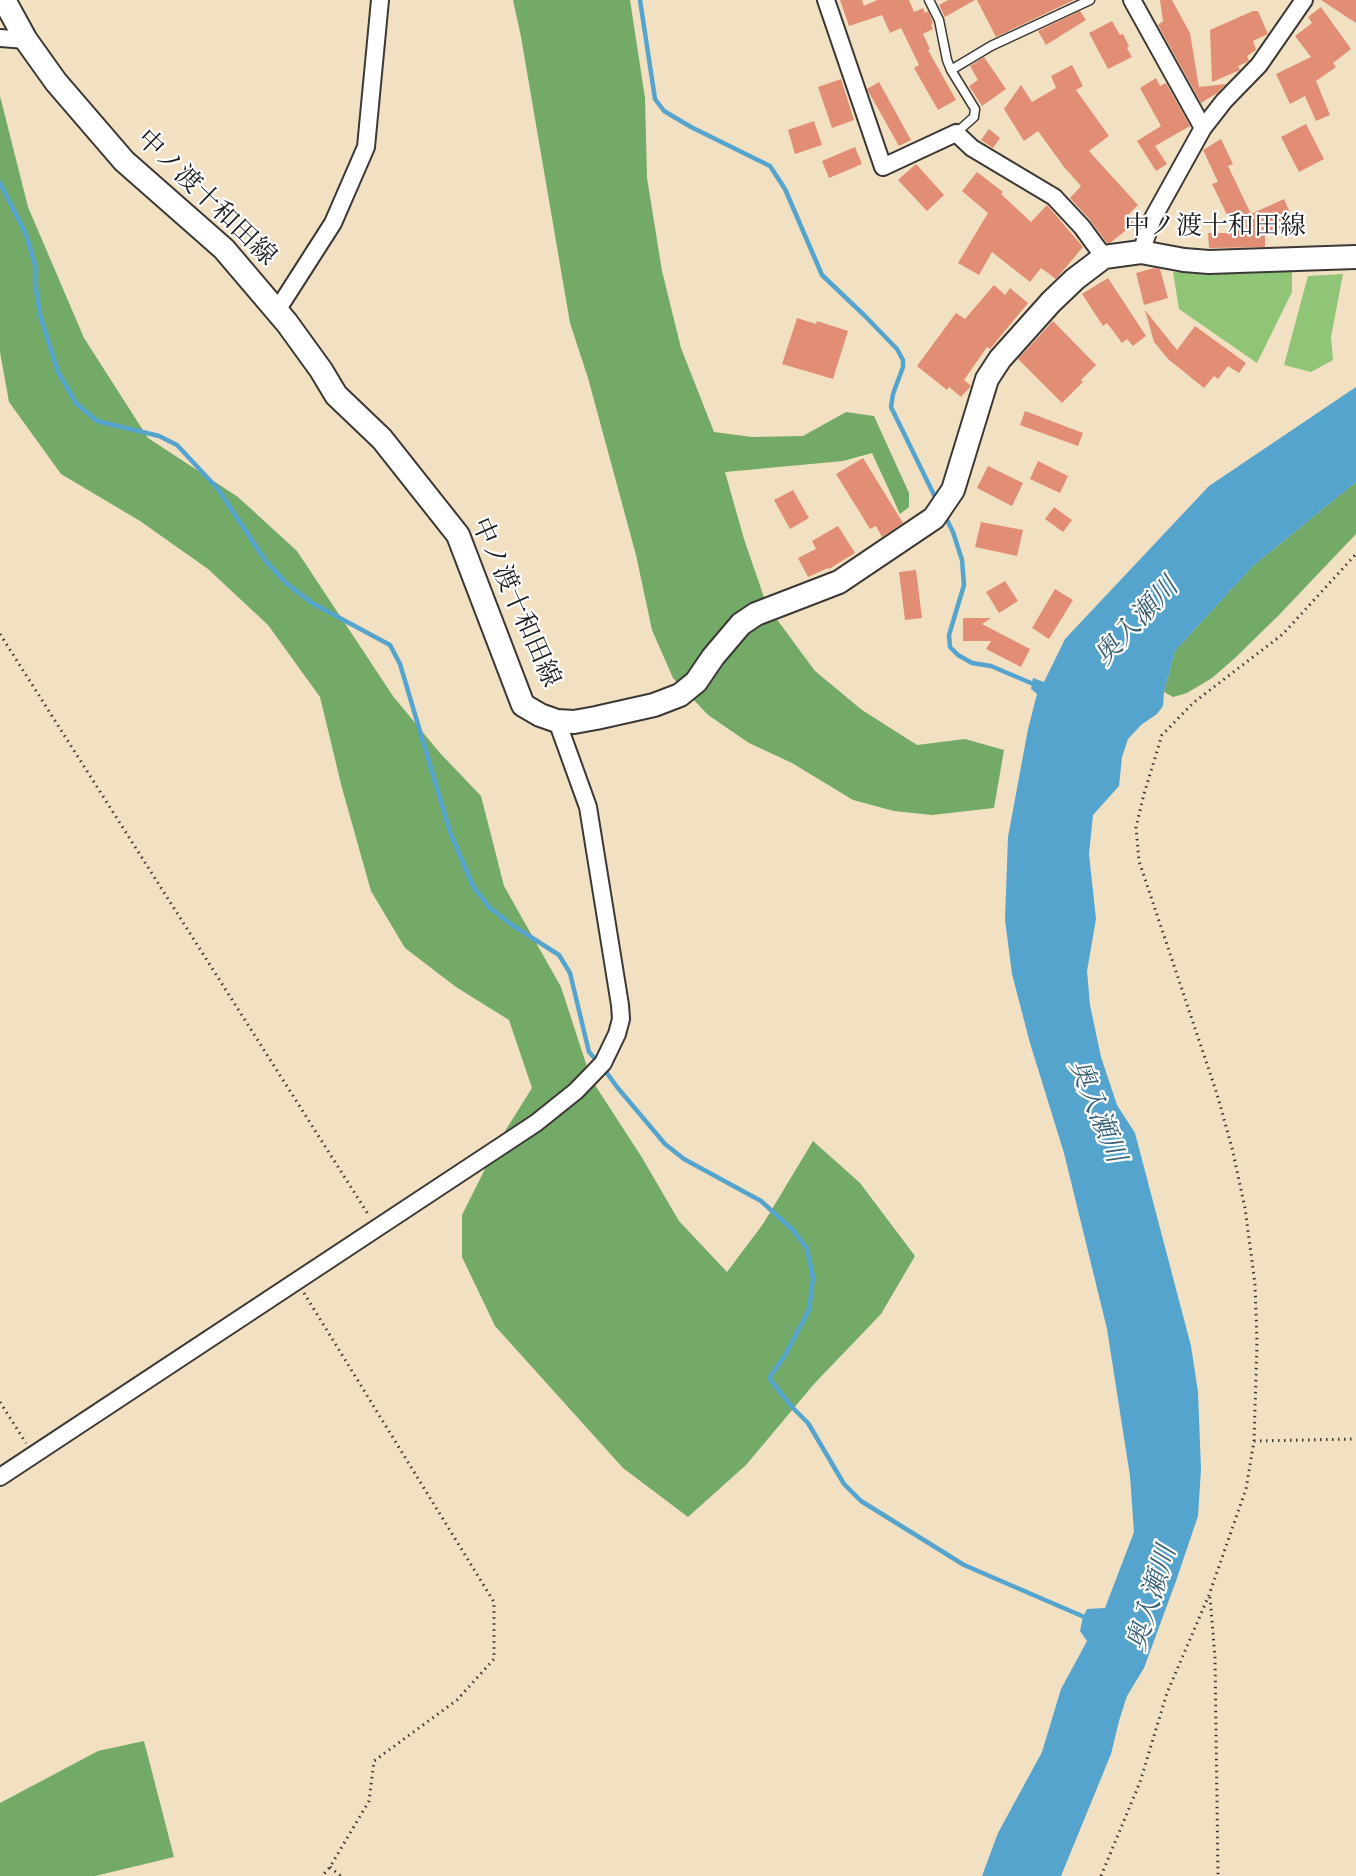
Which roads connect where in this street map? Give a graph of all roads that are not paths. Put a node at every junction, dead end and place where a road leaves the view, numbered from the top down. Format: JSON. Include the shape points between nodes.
{"nodes":[{"id":1,"x":4,"y":0,"type":"edge"},
{"id":2,"x":380,"y":0,"type":"edge"},
{"id":3,"x":826,"y":0,"type":"edge"},
{"id":4,"x":929,"y":0,"type":"edge"},
{"id":5,"x":1090,"y":0,"type":"edge"},
{"id":6,"x":1132,"y":0,"type":"edge"},
{"id":7,"x":1304,"y":0,"type":"edge"},
{"id":8,"x":0,"y":38,"type":"edge"},
{"id":9,"x":26,"y":40,"type":"junction"},
{"id":10,"x":951,"y":70,"type":"junction"},
{"id":11,"x":1203,"y":128,"type":"junction"},
{"id":12,"x":956,"y":133,"type":"junction"},
{"id":13,"x":1141,"y":252,"type":"junction"},
{"id":14,"x":1104,"y":257,"type":"junction"},
{"id":15,"x":1356,"y":257,"type":"edge"},
{"id":16,"x":276,"y":312,"type":"junction"},
{"id":17,"x":557,"y":721,"type":"junction"},
{"id":18,"x":0,"y":1478,"type":"edge"}],
"edges":[{"from":1,"to":9,"type":"main road","name":"中ノ渡十和田線"},
{"from":2,"to":16,"type":"street","via":[[366,147],[333,223]]},
{"from":3,"to":12,"type":"street","via":[[883,167]]},
{"from":4,"to":10,"type":"lane","via":[[939,20]]},
{"from":5,"to":10,"type":"lane","via":[[991,46]]},
{"from":6,"to":11,"type":"street"},
{"from":7,"to":11,"type":"street","via":[[1259,65]]},
{"from":8,"to":9,"type":"street"},
{"from":9,"to":16,"type":"main road","name":"中ノ渡十和田線","via":[[56,82],[124,161],[224,249]]},
{"from":10,"to":12,"type":"lane","via":[[975,110],[974,117]]},
{"from":11,"to":13,"type":"street","via":[[1153,218]]},
{"from":12,"to":14,"type":"street","via":[[972,148],[1053,197],[1082,226]]},
{"from":13,"to":14,"type":"main road","name":"中ノ渡十和田線"},
{"from":13,"to":15,"type":"main road","name":"中ノ渡十和田線","via":[[1209,262]]},
{"from":14,"to":17,"type":"main road","name":"中ノ渡十和田線","via":[[1051,302],[987,379],[953,490],[941,509],[839,582],[756,614],[741,624],[696,682],[680,695],[596,718]]},
{"from":16,"to":17,"type":"main road","name":"中ノ渡十和田線","via":[[336,395],[382,439],[458,535],[523,705]]},
{"from":17,"to":18,"type":"street","via":[[588,807],[620,1005],[617,1034],[603,1063],[536,1123]]}]}
